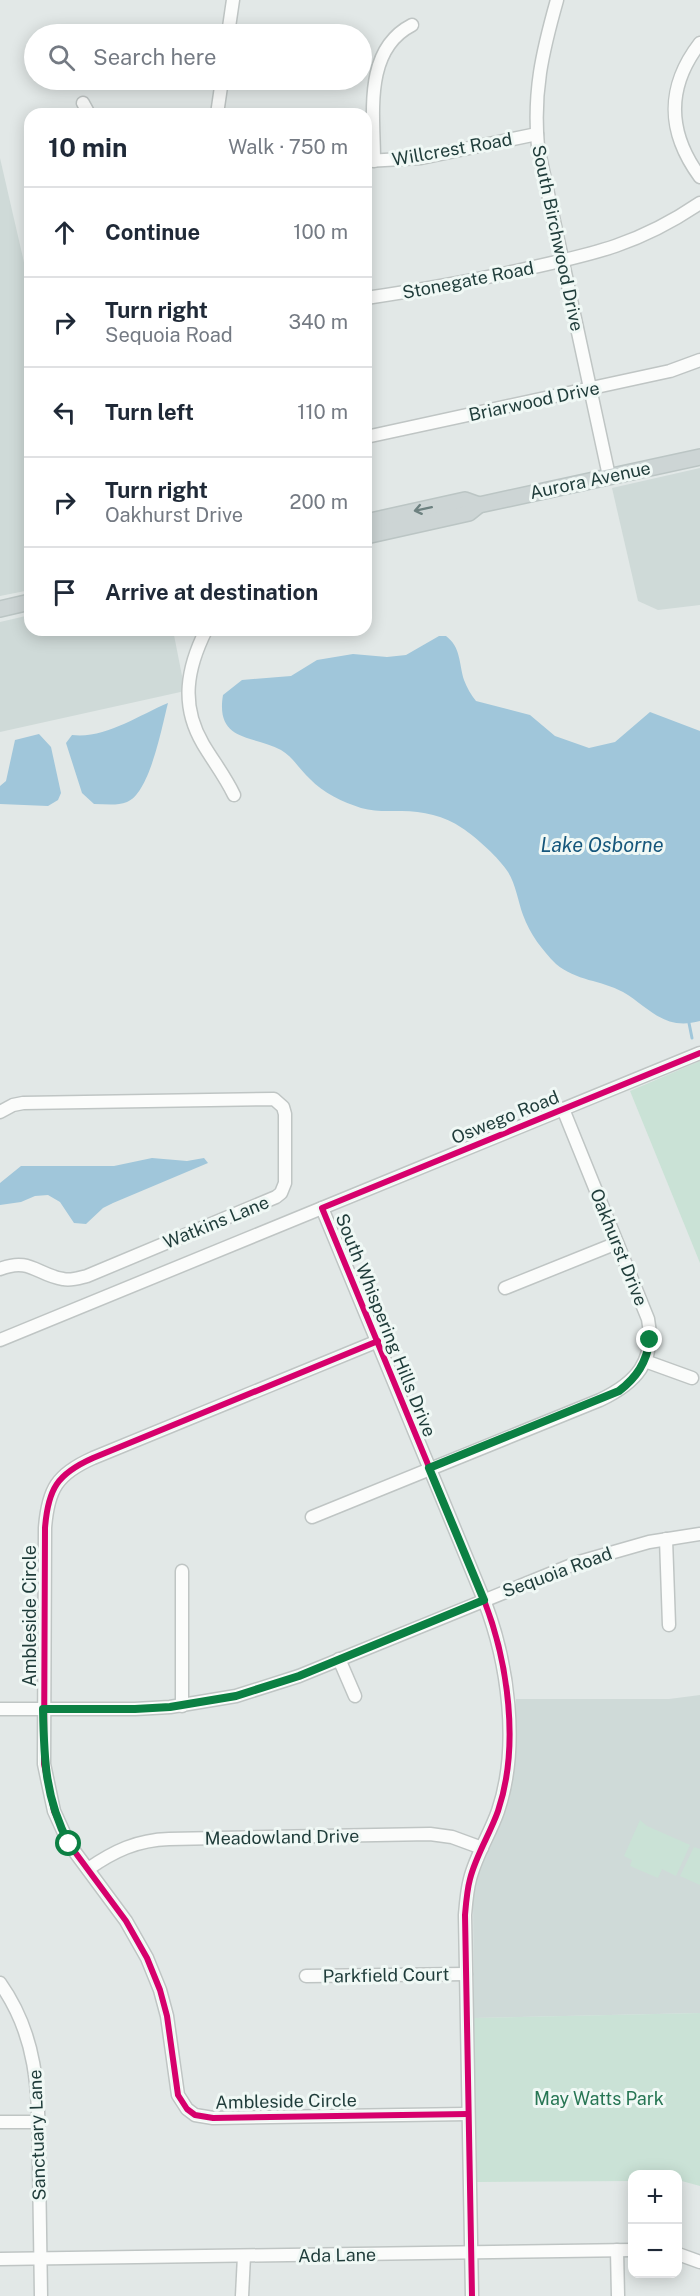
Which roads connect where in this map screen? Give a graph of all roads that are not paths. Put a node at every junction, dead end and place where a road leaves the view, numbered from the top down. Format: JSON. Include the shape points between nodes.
{"nodes":[{"id":1,"x":233,"y":0,"type":"edge"},
{"id":2,"x":557,"y":0,"type":"edge"},
{"id":3,"x":229,"y":24,"type":"edge"},
{"id":4,"x":412,"y":25,"type":"dead end"},
{"id":5,"x":700,"y":43,"type":"edge"},
{"id":6,"x":221,"y":90,"type":"edge"},
{"id":7,"x":218,"y":108,"type":"edge"},
{"id":8,"x":372,"y":125,"type":"edge"},
{"id":9,"x":537,"y":134,"type":"junction"},
{"id":10,"x":372,"y":161,"type":"edge"},
{"id":11,"x":700,"y":177,"type":"edge"},
{"id":12,"x":700,"y":203,"type":"edge"},
{"id":13,"x":562,"y":261,"type":"junction"},
{"id":14,"x":372,"y":297,"type":"edge"},
{"id":15,"x":700,"y":360,"type":"edge"},
{"id":16,"x":590,"y":388,"type":"junction"},
{"id":17,"x":372,"y":436,"type":"edge"},
{"id":18,"x":700,"y":457,"type":"edge"},
{"id":19,"x":609,"y":476,"type":"junction"},
{"id":20,"x":479,"y":505,"type":"junction"},
{"id":21,"x":372,"y":521,"type":"edge"},
{"id":22,"x":372,"y":535,"type":"edge"},
{"id":23,"x":24,"y":603,"type":"edge"},
{"id":24,"x":0,"y":609,"type":"edge"},
{"id":25,"x":203,"y":636,"type":"edge"},
{"id":26,"x":234,"y":795,"type":"dead end"},
{"id":27,"x":700,"y":1053,"type":"edge"},
{"id":28,"x":563,"y":1109,"type":"junction"},
{"id":29,"x":0,"y":1112,"type":"edge"},
{"id":30,"x":322,"y":1208,"type":"junction"},
{"id":31,"x":617,"y":1243,"type":"junction"},
{"id":32,"x":0,"y":1269,"type":"edge"},
{"id":33,"x":505,"y":1288,"type":"dead end"},
{"id":34,"x":0,"y":1340,"type":"edge"},
{"id":35,"x":378,"y":1341,"type":"junction"},
{"id":36,"x":645,"y":1361,"type":"junction"},
{"id":37,"x":693,"y":1378,"type":"dead end"},
{"id":38,"x":429,"y":1468,"type":"junction"},
{"id":39,"x":312,"y":1516,"type":"dead end"},
{"id":40,"x":700,"y":1534,"type":"edge"},
{"id":41,"x":666,"y":1539,"type":"junction"},
{"id":42,"x":182,"y":1571,"type":"dead end"},
{"id":43,"x":484,"y":1600,"type":"junction"},
{"id":44,"x":669,"y":1625,"type":"dead end"},
{"id":45,"x":339,"y":1659,"type":"junction"},
{"id":46,"x":355,"y":1696,"type":"dead end"},
{"id":47,"x":182,"y":1706,"type":"junction"},
{"id":48,"x":0,"y":1709,"type":"edge"},
{"id":49,"x":43,"y":1709,"type":"junction"},
{"id":50,"x":482,"y":1848,"type":"junction"},
{"id":51,"x":88,"y":1869,"type":"junction"},
{"id":52,"x":466,"y":1974,"type":"junction"},
{"id":53,"x":306,"y":1976,"type":"dead end"},
{"id":54,"x":0,"y":1983,"type":"edge"},
{"id":55,"x":468,"y":2114,"type":"junction"},
{"id":56,"x":0,"y":2122,"type":"edge"},
{"id":57,"x":38,"y":2122,"type":"junction"},
{"id":58,"x":617,"y":2250,"type":"junction"},
{"id":59,"x":628,"y":2250,"type":"edge"},
{"id":60,"x":471,"y":2252,"type":"junction"},
{"id":61,"x":682,"y":2255,"type":"edge"},
{"id":62,"x":244,"y":2256,"type":"junction"},
{"id":63,"x":0,"y":2259,"type":"edge"},
{"id":64,"x":41,"y":2260,"type":"junction"},
{"id":65,"x":700,"y":2262,"type":"edge"},
{"id":66,"x":41,"y":2296,"type":"edge"},
{"id":67,"x":242,"y":2296,"type":"edge"},
{"id":68,"x":472,"y":2296,"type":"edge"},
{"id":69,"x":618,"y":2296,"type":"edge"}],
"edges":[{"from":1,"to":3,"type":"street"},
{"from":2,"to":9,"type":"street","name":"South Birchwood Drive","via":[[536,91]]},
{"from":4,"to":8,"type":"street","via":[[394,36],[380,59]]},
{"from":5,"to":11,"type":"street","via":[[682,72],[675,99],[677,130]]},
{"from":6,"to":7,"type":"street"},
{"from":9,"to":10,"type":"street","name":"Willcrest Road","via":[[421,158]]},
{"from":9,"to":13,"type":"street","name":"South Birchwood Drive"},
{"from":12,"to":13,"type":"street","name":"Stonegate Road","via":[[641,238]]},
{"from":13,"to":14,"type":"street","name":"Stonegate Road"},
{"from":13,"to":16,"type":"street","name":"South Birchwood Drive"},
{"from":15,"to":16,"type":"street","name":"Briarwood Drive","via":[[670,371]]},
{"from":16,"to":17,"type":"street","name":"Briarwood Drive"},
{"from":16,"to":19,"type":"street","name":"South Birchwood Drive"},
{"from":18,"to":19,"type":"main road","name":"Aurora Avenue"},
{"from":19,"to":20,"type":"main road","name":"Aurora Avenue"},
{"from":20,"to":21,"type":"main road","name":"Aurora Avenue","one_way":true,"via":[[465,500]]},
{"from":20,"to":22,"type":"main road","name":"Aurora Avenue","via":[[469,513]]},
{"from":23,"to":24,"type":"main road"},
{"from":25,"to":26,"type":"street","via":[[190,668],[189,710],[201,742]]},
{"from":27,"to":28,"type":"street","name":"Oswego Road"},
{"from":28,"to":30,"type":"street","name":"Oswego Road"},
{"from":28,"to":31,"type":"street","name":"Oakhurst Drive"},
{"from":29,"to":32,"type":"street","name":"Watkins Lane","via":[[23,1103],[274,1100],[285,1114],[285,1177],[284,1188],[276,1197],[87,1276],[60,1279],[23,1264]]},
{"from":30,"to":34,"type":"street","name":"Oswego Road"},
{"from":30,"to":35,"type":"street","name":"South Whispering Hills Drive"},
{"from":31,"to":33,"type":"street"},
{"from":31,"to":36,"type":"street","name":"Oakhurst Drive","via":[[648,1319],[650,1340]]},
{"from":35,"to":38,"type":"street","name":"South Whispering Hills Drive"},
{"from":35,"to":49,"type":"street","name":"Ambleside Circle","via":[[93,1458],[62,1476],[50,1492],[45,1519]]},
{"from":36,"to":37,"type":"street"},
{"from":36,"to":38,"type":"street","name":"Oakhurst Drive","via":[[619,1391]]},
{"from":38,"to":39,"type":"street","name":"Oakhurst Drive"},
{"from":38,"to":43,"type":"street","name":"South Whispering Hills Drive"},
{"from":40,"to":41,"type":"street","name":"Sequoia Road"},
{"from":41,"to":43,"type":"street","name":"Sequoia Road","via":[[579,1562]]},
{"from":41,"to":44,"type":"street"},
{"from":42,"to":47,"type":"street"},
{"from":43,"to":45,"type":"street","name":"Sequoia Road"},
{"from":43,"to":50,"type":"street","name":"South Whispering Hills Drive","via":[[504,1666],[508,1753],[502,1796]]},
{"from":45,"to":46,"type":"street"},
{"from":45,"to":47,"type":"street","name":"Sequoia Road","via":[[272,1686]]},
{"from":47,"to":49,"type":"street","name":"Sequoia Road"},
{"from":48,"to":49,"type":"street","name":"Sequoia Road"},
{"from":49,"to":51,"type":"street","name":"Ambleside Circle","via":[[49,1795],[69,1844]]},
{"from":50,"to":51,"type":"street","name":"Meadowland Drive","via":[[430,1834],[154,1839],[121,1848]]},
{"from":50,"to":52,"type":"street","name":"South Whispering Hills Drive","via":[[467,1894]]},
{"from":51,"to":55,"type":"street","name":"Ambleside Circle","via":[[147,1958],[167,2016],[178,2095],[195,2115],[213,2118]]},
{"from":52,"to":53,"type":"street","name":"Parkfield Court"},
{"from":52,"to":55,"type":"street","name":"South Whispering Hills Drive"},
{"from":54,"to":57,"type":"street","name":"Sanctuary Lane","via":[[30,2041]]},
{"from":55,"to":60,"type":"street","name":"South Whispering Hills Drive"},
{"from":56,"to":57,"type":"street"},
{"from":57,"to":64,"type":"street","name":"Sanctuary Lane"},
{"from":58,"to":59,"type":"street","name":"Ada Lane"},
{"from":58,"to":60,"type":"street","name":"Ada Lane"},
{"from":58,"to":69,"type":"street"},
{"from":60,"to":62,"type":"street","name":"Ada Lane"},
{"from":60,"to":68,"type":"street","name":"South Whispering Hills Drive"},
{"from":61,"to":65,"type":"street"},
{"from":62,"to":64,"type":"street","name":"Ada Lane"},
{"from":62,"to":67,"type":"street"},
{"from":63,"to":64,"type":"street","name":"Ada Lane"},
{"from":64,"to":66,"type":"street","name":"Sanctuary Lane"}]}
